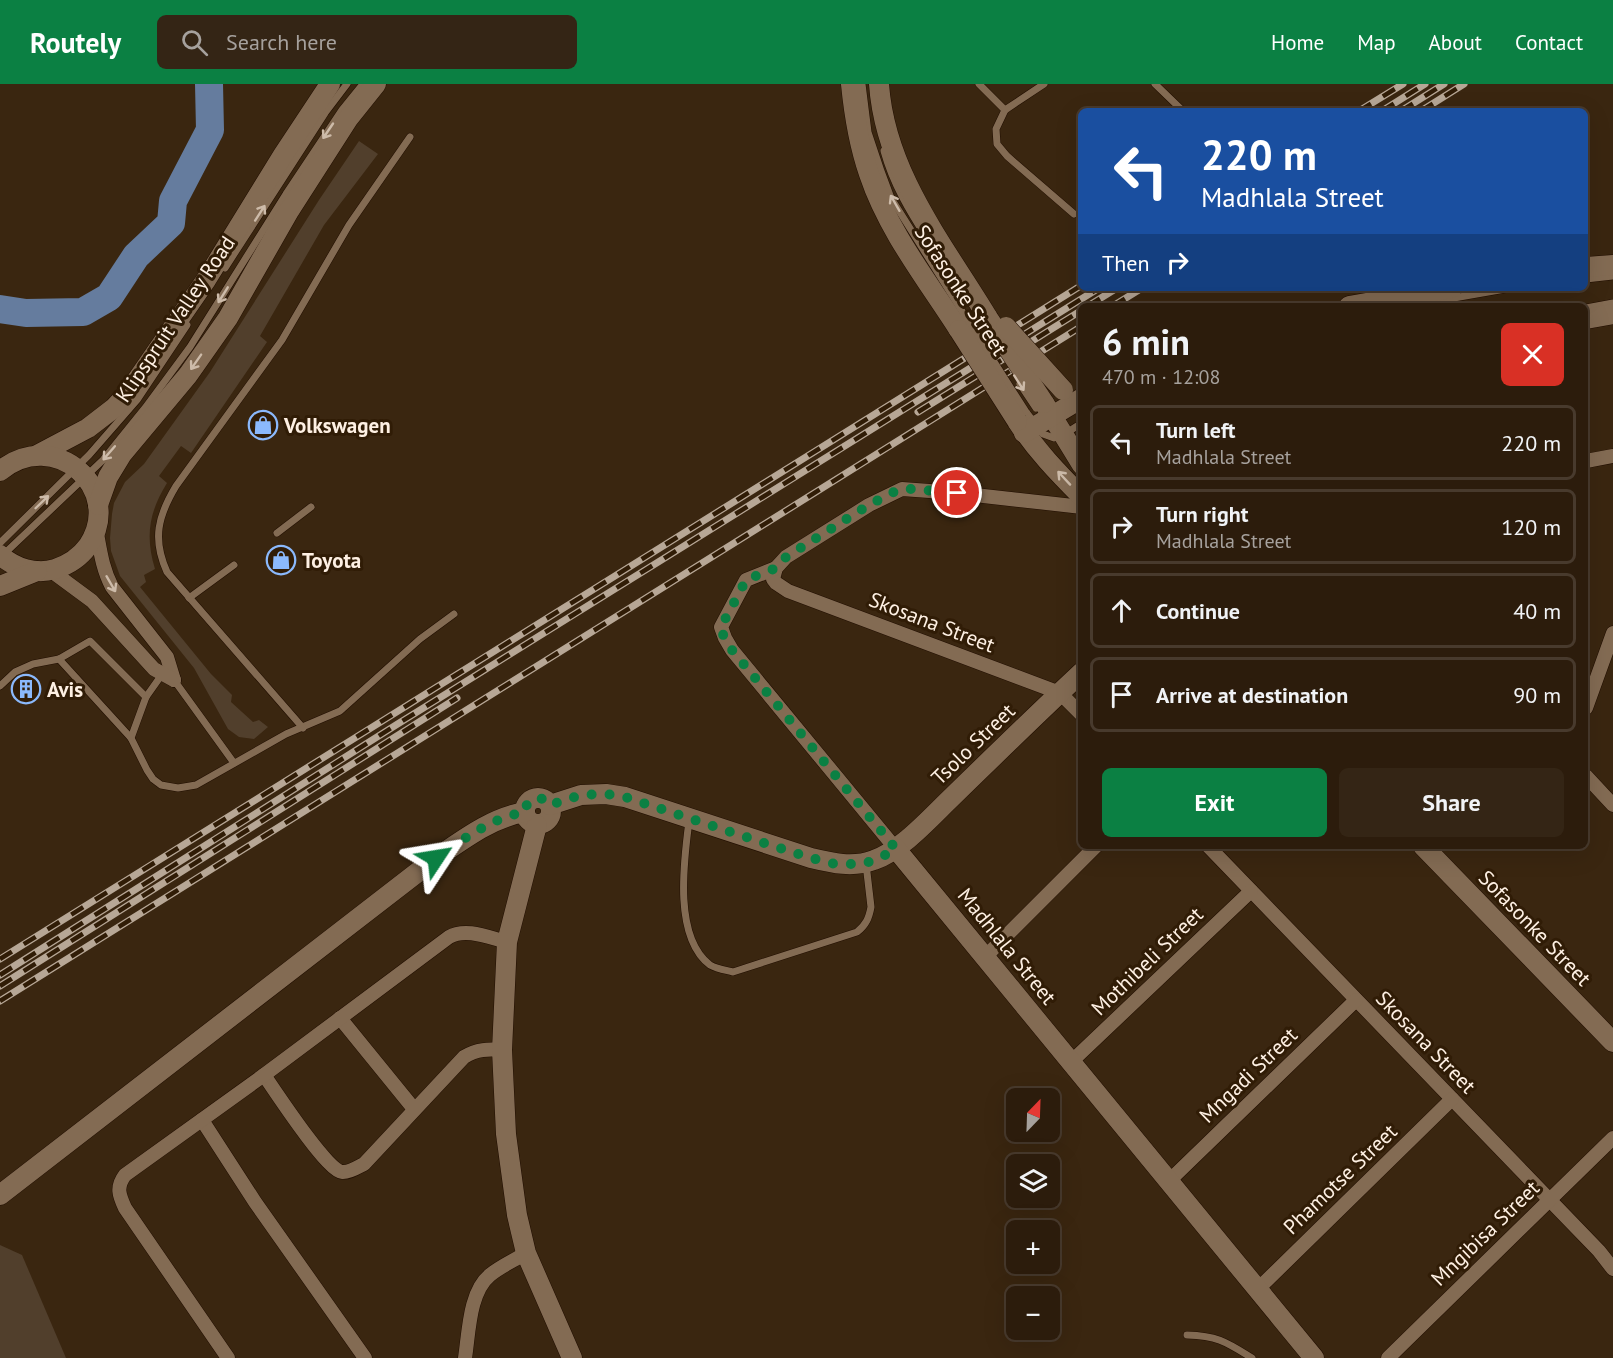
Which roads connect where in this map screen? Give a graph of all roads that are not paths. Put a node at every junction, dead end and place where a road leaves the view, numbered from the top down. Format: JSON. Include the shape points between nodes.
{"nodes":[{"id":1,"x":330,"y":84,"type":"edge"},
{"id":2,"x":347,"y":84,"type":"edge"},
{"id":3,"x":363,"y":84,"type":"edge"},
{"id":4,"x":376,"y":84,"type":"edge"},
{"id":5,"x":851,"y":84,"type":"edge"},
{"id":6,"x":862,"y":84,"type":"edge"},
{"id":7,"x":870,"y":84,"type":"edge"},
{"id":8,"x":979,"y":84,"type":"edge"},
{"id":9,"x":1044,"y":84,"type":"edge"},
{"id":10,"x":1155,"y":84,"type":"edge"},
{"id":11,"x":876,"y":92,"type":"edge"},
{"id":12,"x":1180,"y":108,"type":"edge"},
{"id":13,"x":1005,"y":111,"type":"junction"},
{"id":14,"x":410,"y":137,"type":"dead end"},
{"id":15,"x":880,"y":138,"type":"dead end"},
{"id":16,"x":1074,"y":214,"type":"dead end"},
{"id":17,"x":930,"y":244,"type":"dead end"},
{"id":18,"x":1613,"y":265,"type":"edge"},
{"id":19,"x":1588,"y":267,"type":"edge"},
{"id":20,"x":219,"y":276,"type":"dead end"},
{"id":21,"x":1613,"y":276,"type":"edge"},
{"id":22,"x":1588,"y":279,"type":"edge"},
{"id":23,"x":1435,"y":291,"type":"edge"},
{"id":24,"x":1493,"y":291,"type":"edge"},
{"id":25,"x":1366,"y":303,"type":"edge"},
{"id":26,"x":1425,"y":303,"type":"edge"},
{"id":27,"x":1613,"y":303,"type":"edge"},
{"id":28,"x":1588,"y":308,"type":"edge"},
{"id":29,"x":1613,"y":314,"type":"edge"},
{"id":30,"x":194,"y":315,"type":"dead end"},
{"id":31,"x":1588,"y":319,"type":"edge"},
{"id":32,"x":979,"y":323,"type":"junction"},
{"id":33,"x":1017,"y":380,"type":"dead end"},
{"id":34,"x":1076,"y":401,"type":"edge"},
{"id":35,"x":1046,"y":423,"type":"edge"},
{"id":36,"x":1078,"y":423,"type":"edge"},
{"id":37,"x":37,"y":455,"type":"junction"},
{"id":38,"x":1613,"y":456,"type":"edge"},
{"id":39,"x":1046,"y":459,"type":"junction"},
{"id":40,"x":1078,"y":460,"type":"edge"},
{"id":41,"x":1588,"y":461,"type":"edge"},
{"id":42,"x":0,"y":471,"type":"edge"},
{"id":43,"x":81,"y":472,"type":"junction"},
{"id":44,"x":1078,"y":493,"type":"edge"},
{"id":45,"x":98,"y":505,"type":"junction"},
{"id":46,"x":311,"y":507,"type":"dead end"},
{"id":47,"x":1078,"y":507,"type":"edge"},
{"id":48,"x":96,"y":528,"type":"junction"},
{"id":49,"x":277,"y":533,"type":"dead end"},
{"id":50,"x":0,"y":553,"type":"edge"},
{"id":51,"x":234,"y":565,"type":"dead end"},
{"id":52,"x":776,"y":568,"type":"junction"},
{"id":53,"x":44,"y":570,"type":"junction"},
{"id":54,"x":0,"y":586,"type":"edge"},
{"id":55,"x":189,"y":598,"type":"junction"},
{"id":56,"x":454,"y":614,"type":"dead end"},
{"id":57,"x":1613,"y":633,"type":"edge"},
{"id":58,"x":59,"y":659,"type":"junction"},
{"id":59,"x":168,"y":673,"type":"junction"},
{"id":60,"x":1078,"y":676,"type":"edge"},
{"id":61,"x":0,"y":686,"type":"edge"},
{"id":62,"x":1060,"y":693,"type":"junction"},
{"id":63,"x":146,"y":697,"type":"junction"},
{"id":64,"x":1588,"y":702,"type":"edge"},
{"id":65,"x":1078,"y":712,"type":"edge"},
{"id":66,"x":303,"y":728,"type":"junction"},
{"id":67,"x":130,"y":738,"type":"junction"},
{"id":68,"x":234,"y":763,"type":"junction"},
{"id":69,"x":1588,"y":778,"type":"edge"},
{"id":70,"x":1613,"y":805,"type":"edge"},
{"id":71,"x":531,"y":818,"type":"junction"},
{"id":72,"x":689,"y":818,"type":"junction"},
{"id":73,"x":896,"y":849,"type":"junction"},
{"id":74,"x":1093,"y":849,"type":"edge"},
{"id":75,"x":1211,"y":849,"type":"edge"},
{"id":76,"x":1426,"y":849,"type":"edge"},
{"id":77,"x":866,"y":862,"type":"junction"},
{"id":78,"x":1251,"y":891,"type":"junction"},
{"id":79,"x":507,"y":942,"type":"junction"},
{"id":80,"x":985,"y":957,"type":"junction"},
{"id":81,"x":1356,"y":1000,"type":"junction"},
{"id":82,"x":340,"y":1018,"type":"junction"},
{"id":83,"x":1613,"y":1042,"type":"edge"},
{"id":84,"x":502,"y":1050,"type":"junction"},
{"id":85,"x":1071,"y":1062,"type":"junction"},
{"id":86,"x":264,"y":1075,"type":"junction"},
{"id":87,"x":1452,"y":1099,"type":"junction"},
{"id":88,"x":414,"y":1109,"type":"junction"},
{"id":89,"x":202,"y":1120,"type":"junction"},
{"id":90,"x":1613,"y":1138,"type":"edge"},
{"id":91,"x":1169,"y":1181,"type":"junction"},
{"id":92,"x":0,"y":1195,"type":"edge"},
{"id":93,"x":1549,"y":1199,"type":"junction"},
{"id":94,"x":526,"y":1253,"type":"junction"},
{"id":95,"x":1613,"y":1269,"type":"edge"},
{"id":96,"x":1258,"y":1289,"type":"junction"},
{"id":97,"x":1187,"y":1335,"type":"dead end"},
{"id":98,"x":228,"y":1358,"type":"edge"},
{"id":99,"x":365,"y":1358,"type":"edge"},
{"id":100,"x":465,"y":1358,"type":"edge"},
{"id":101,"x":572,"y":1358,"type":"edge"},
{"id":102,"x":1252,"y":1358,"type":"edge"},
{"id":103,"x":1314,"y":1358,"type":"edge"},
{"id":104,"x":1388,"y":1358,"type":"edge"}],
"edges":[{"from":1,"to":37,"type":"main road","name":"Klipspruit Valley Road","via":[[206,280],[128,393],[88,429]]},
{"from":20,"to":2,"type":"lane","name":"Klipspruit Valley Road","one_way":true},
{"from":3,"to":43,"type":"lane","name":"Klipspruit Valley Road","one_way":true,"via":[[342,110],[190,347],[103,460]]},
{"from":4,"to":45,"type":"main road","name":"Klipspruit Valley Road","one_way":true,"via":[[330,146],[228,318],[188,375],[122,454]]},
{"from":5,"to":32,"type":"main road","name":"Sofasonke Street","via":[[859,139],[883,209],[899,237]]},
{"from":32,"to":6,"type":"lane","one_way":true,"via":[[891,198],[868,132]]},
{"from":7,"to":11,"type":"lane"},
{"from":8,"to":13,"type":"lane"},
{"from":9,"to":13,"type":"lane"},
{"from":10,"to":12,"type":"lane"},
{"from":11,"to":32,"type":"main road","name":"Sofasonke Street","via":[[899,167],[926,219],[967,282]]},
{"from":13,"to":16,"type":"lane","via":[[996,129],[997,144]]},
{"from":14,"to":55,"type":"lane","via":[[349,225],[282,340],[168,498],[159,523],[161,554],[167,572]]},
{"from":15,"to":17,"type":"lane","via":[[901,197]]},
{"from":18,"to":19,"type":"main road"},
{"from":21,"to":22,"type":"lane"},
{"from":23,"to":25,"type":"main road"},
{"from":24,"to":26,"type":"lane"},
{"from":27,"to":28,"type":"lane"},
{"from":29,"to":31,"type":"main road"},
{"from":30,"to":43,"type":"lane","name":"Klipspruit Valley Road"},
{"from":32,"to":34,"type":"main road","bridge":true},
{"from":32,"to":35,"type":"main road","name":"Sofasonke Street","bridge":true},
{"from":32,"to":35,"type":"main road","name":"Sofasonke Street","bridge":true},
{"from":33,"to":35,"type":"lane","one_way":true,"bridge":true},
{"from":34,"to":35,"type":"main road"},
{"from":35,"to":36,"type":"lane"},
{"from":35,"to":39,"type":"main road"},
{"from":35,"to":39,"type":"main road","name":"Sofasonke Street"},
{"from":35,"to":40,"type":"main road","name":"Sofasonke Street"},
{"from":37,"to":42,"type":"main road","name":"Klipspruit Valley Road","via":[[21,458]]},
{"from":37,"to":43,"type":"main road","via":[[58,458]]},
{"from":38,"to":41,"type":"street"},
{"from":44,"to":39,"type":"main road","name":"Sofasonke Street","one_way":true},
{"from":43,"to":45,"type":"main road"},
{"from":50,"to":43,"type":"lane","name":"Klipspruit Valley Road","one_way":true},
{"from":43,"to":50,"type":"lane","name":"Klipspruit Valley Road"},
{"from":45,"to":48,"type":"main road"},
{"from":46,"to":49,"type":"lane"},
{"from":47,"to":52,"type":"street","name":"Madhlala Street","via":[[902,489],[786,557]]},
{"from":48,"to":53,"type":"main road","via":[[79,556],[64,566]]},
{"from":48,"to":59,"type":"street","one_way":true,"via":[[104,569],[112,587],[166,657]]},
{"from":50,"to":53,"type":"main road","via":[[15,565]]},
{"from":51,"to":55,"type":"lane"},
{"from":52,"to":62,"type":"street","name":"Skosana Street","via":[[773,579],[788,591]]},
{"from":52,"to":73,"type":"street","name":"Madhlala Street","via":[[746,580],[721,627],[724,638]]},
{"from":53,"to":54,"type":"main road"},
{"from":53,"to":59,"type":"street","via":[[92,601],[154,669]]},
{"from":55,"to":66,"type":"lane"},
{"from":56,"to":66,"type":"lane","via":[[340,711]]},
{"from":57,"to":64,"type":"street"},
{"from":58,"to":61,"type":"lane","via":[[15,672]]},
{"from":58,"to":63,"type":"lane","via":[[90,640]]},
{"from":58,"to":67,"type":"lane"},
{"from":59,"to":63,"type":"lane"},
{"from":59,"to":68,"type":"lane"},
{"from":60,"to":62,"type":"main road","name":"Tsolo Street"},
{"from":62,"to":65,"type":"street","name":"Skosana Street"},
{"from":62,"to":73,"type":"main road","name":"Tsolo Street"},
{"from":63,"to":67,"type":"lane"},
{"from":66,"to":68,"type":"lane"},
{"from":67,"to":68,"type":"lane","via":[[147,770],[161,785],[196,785]]},
{"from":69,"to":70,"type":"street"},
{"from":71,"to":72,"type":"main road","name":"Tsolo Street","via":[[545,823],[550,817],[550,805],[581,795],[606,794]]},
{"from":71,"to":79,"type":"main road"},
{"from":71,"to":92,"type":"main road","via":[[508,815],[436,858]]},
{"from":72,"to":77,"type":"main road","name":"Tsolo Street","via":[[835,864]]},
{"from":72,"to":77,"type":"lane","via":[[683,866],[687,922],[703,958],[720,970],[733,972],[864,927],[870,913]]},
{"from":73,"to":77,"type":"main road","name":"Tsolo Street"},
{"from":73,"to":80,"type":"main road","name":"Madhlala Street"},
{"from":74,"to":80,"type":"street"},
{"from":75,"to":78,"type":"street","name":"Skosana Street"},
{"from":76,"to":83,"type":"main road","name":"Sofasonke Street"},
{"from":78,"to":81,"type":"street","name":"Skosana Street"},
{"from":78,"to":85,"type":"street","name":"Mothibeli Street"},
{"from":79,"to":82,"type":"street","via":[[469,933],[454,934]]},
{"from":79,"to":84,"type":"main road"},
{"from":80,"to":85,"type":"main road","name":"Madhlala Street"},
{"from":81,"to":87,"type":"street","name":"Skosana Street"},
{"from":81,"to":91,"type":"street","name":"Mngadi Street"},
{"from":82,"to":86,"type":"street"},
{"from":82,"to":88,"type":"street"},
{"from":84,"to":88,"type":"street","via":[[484,1049],[464,1057]]},
{"from":84,"to":94,"type":"main road","via":[[511,1178]]},
{"from":85,"to":91,"type":"main road","name":"Madhlala Street"},
{"from":86,"to":88,"type":"street","via":[[320,1153],[342,1172],[364,1164]]},
{"from":86,"to":89,"type":"street"},
{"from":87,"to":93,"type":"street","name":"Skosana Street"},
{"from":87,"to":96,"type":"street","name":"Phamotse Street"},
{"from":89,"to":98,"type":"street","via":[[125,1175],[118,1188],[125,1208]]},
{"from":89,"to":99,"type":"street"},
{"from":90,"to":93,"type":"street","name":"Mngibisa Street"},
{"from":91,"to":96,"type":"main road","name":"Madhlala Street"},
{"from":93,"to":95,"type":"street","name":"Skosana Street"},
{"from":93,"to":104,"type":"street","name":"Mngibisa Street"},
{"from":94,"to":100,"type":"street","via":[[490,1275],[477,1292]]},
{"from":94,"to":101,"type":"main road"},
{"from":96,"to":103,"type":"main road","name":"Madhlala Street"},
{"from":97,"to":102,"type":"lane","via":[[1217,1338]]}]}
